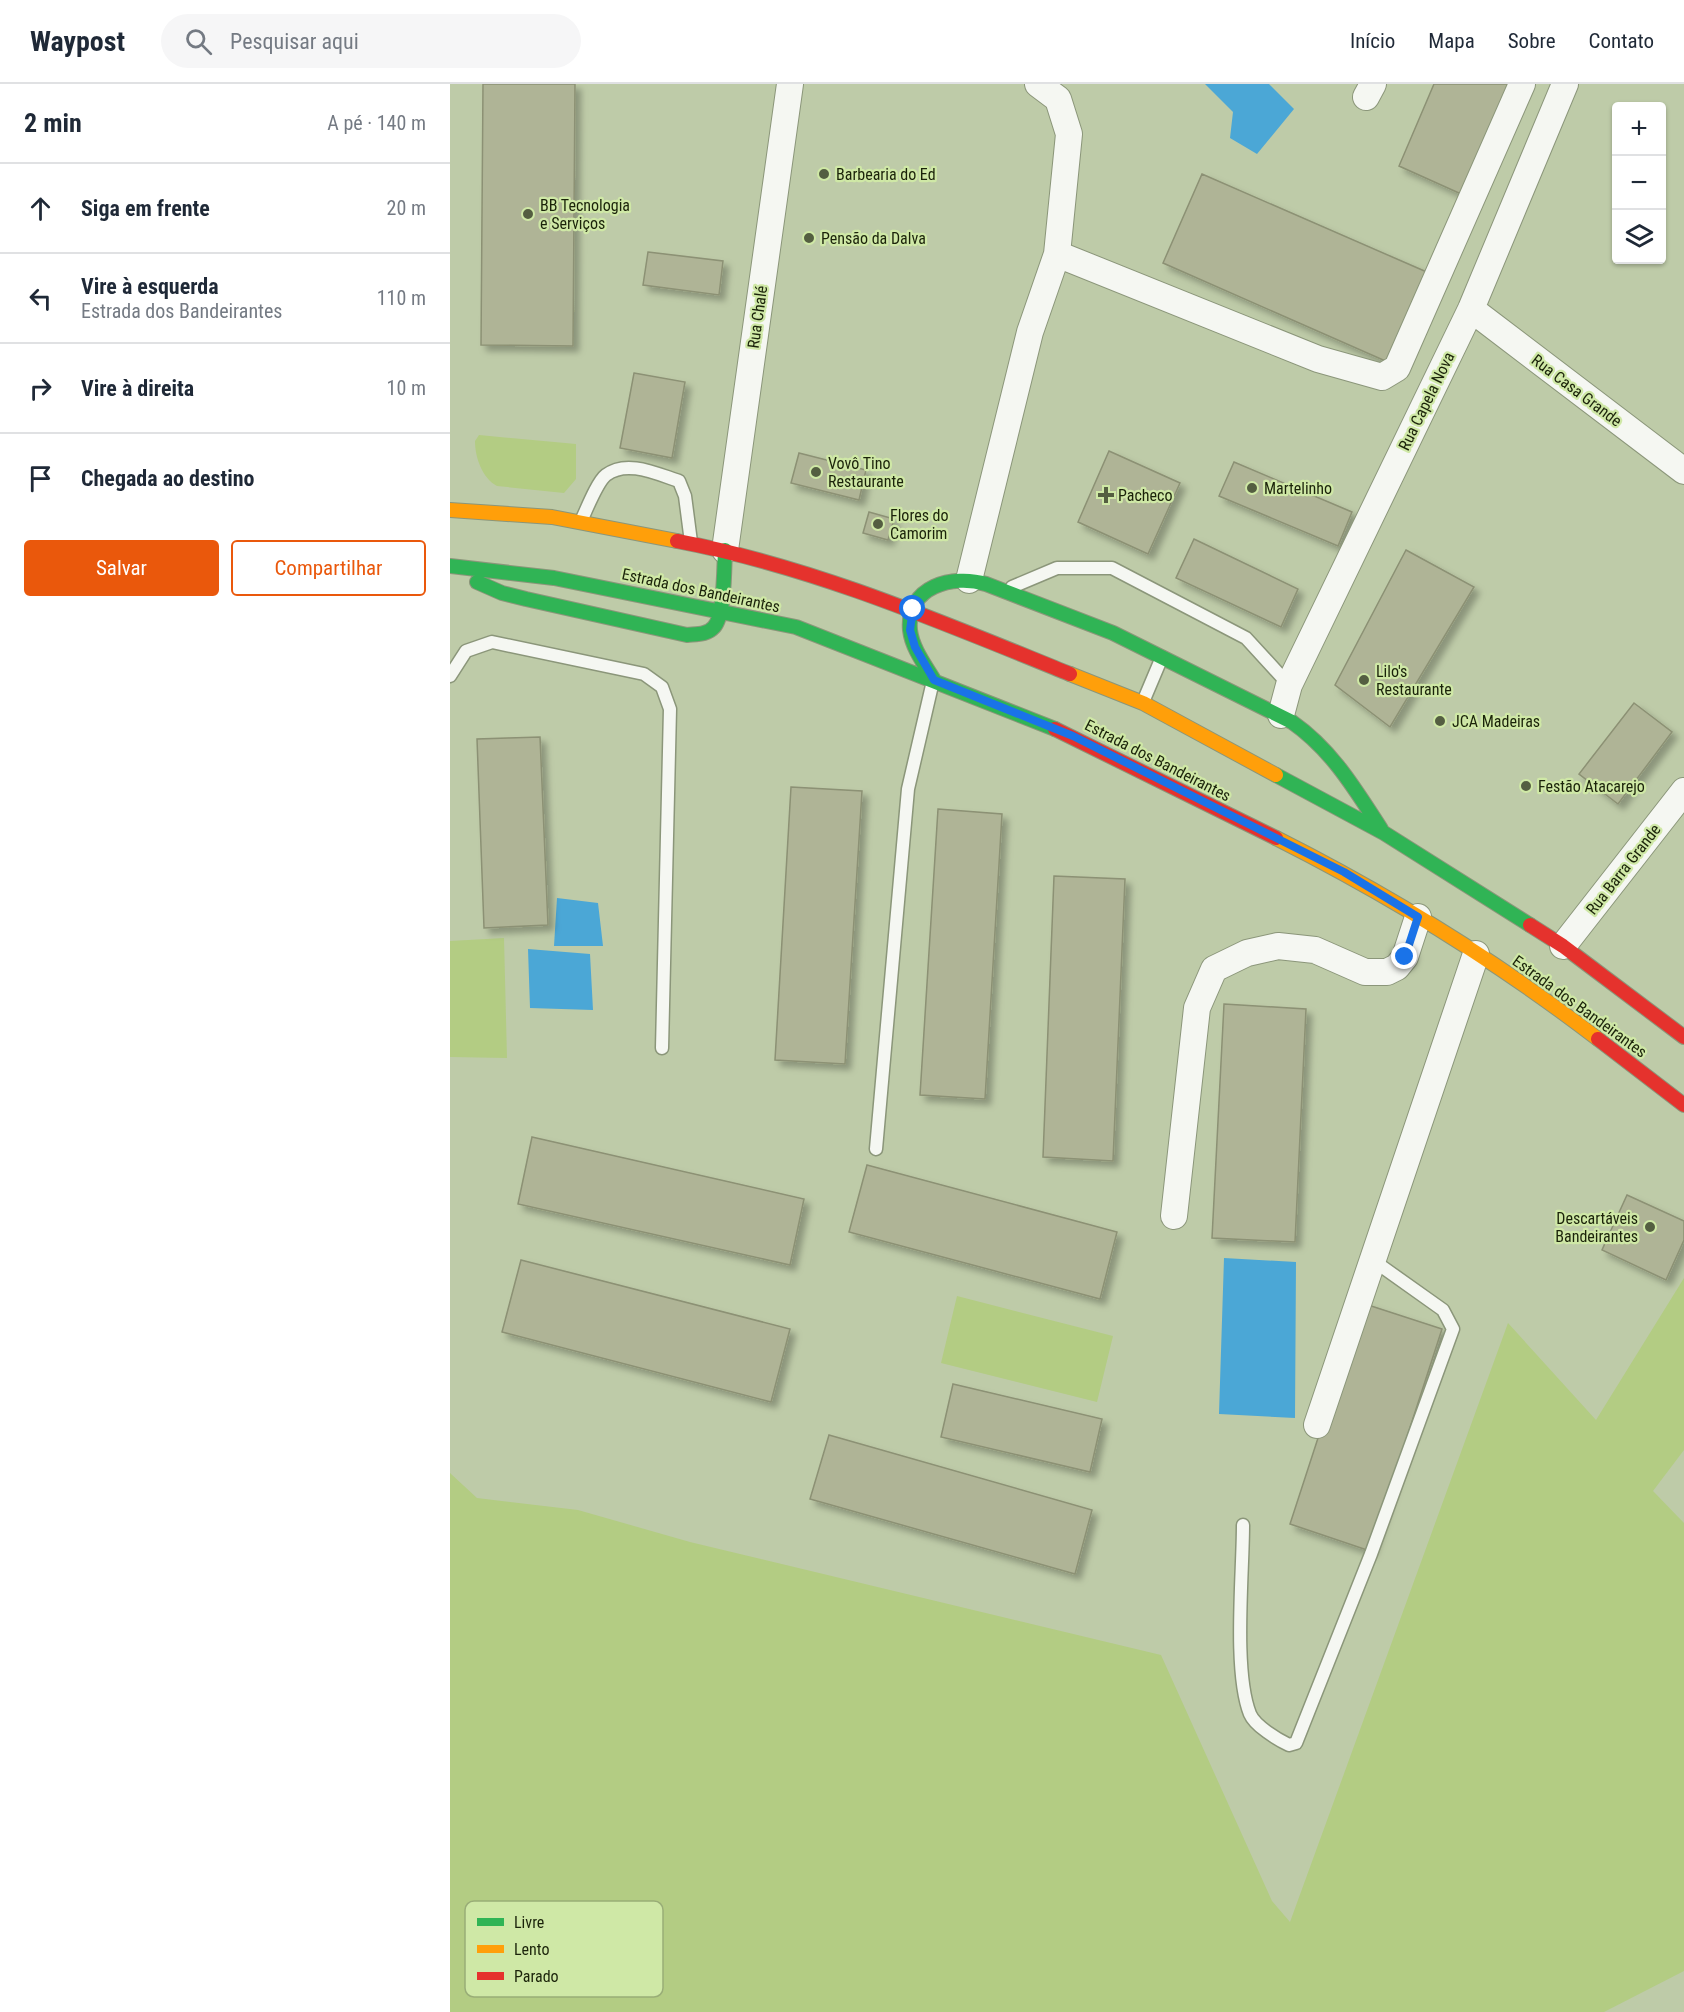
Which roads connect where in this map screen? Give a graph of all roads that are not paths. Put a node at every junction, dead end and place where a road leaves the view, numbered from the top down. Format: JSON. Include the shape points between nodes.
{"nodes":[{"id":1,"x":789,"y":84,"type":"edge"},
{"id":2,"x":1038,"y":84,"type":"edge"},
{"id":3,"x":1522,"y":84,"type":"edge"},
{"id":4,"x":1565,"y":84,"type":"edge"},
{"id":5,"x":1058,"y":254,"type":"junction"},
{"id":6,"x":1471,"y":309,"type":"junction"},
{"id":7,"x":1684,"y":471,"type":"edge"},
{"id":8,"x":450,"y":510,"type":"edge"},
{"id":9,"x":580,"y":523,"type":"junction"},
{"id":10,"x":691,"y":543,"type":"junction"},
{"id":11,"x":725,"y":550,"type":"junction"},
{"id":12,"x":456,"y":567,"type":"edge"},
{"id":13,"x":969,"y":580,"type":"junction"},
{"id":14,"x":1003,"y":591,"type":"junction"},
{"id":15,"x":913,"y":609,"type":"junction"},
{"id":16,"x":720,"y":610,"type":"junction"},
{"id":17,"x":1162,"y":656,"type":"junction"},
{"id":18,"x":450,"y":676,"type":"edge"},
{"id":19,"x":934,"y":680,"type":"junction"},
{"id":20,"x":1289,"y":685,"type":"junction"},
{"id":21,"x":1143,"y":703,"type":"junction"},
{"id":22,"x":1281,"y":715,"type":"junction"},
{"id":23,"x":1684,"y":791,"type":"edge"},
{"id":24,"x":1384,"y":833,"type":"junction"},
{"id":25,"x":1418,"y":917,"type":"junction"},
{"id":26,"x":1563,"y":946,"type":"junction"},
{"id":27,"x":1476,"y":954,"type":"junction"},
{"id":28,"x":1684,"y":1037,"type":"edge"},
{"id":29,"x":662,"y":1048,"type":"dead end"},
{"id":30,"x":1684,"y":1105,"type":"edge"},
{"id":31,"x":876,"y":1149,"type":"dead end"},
{"id":32,"x":1174,"y":1216,"type":"dead end"},
{"id":33,"x":1374,"y":1261,"type":"junction"},
{"id":34,"x":1317,"y":1425,"type":"dead end"},
{"id":35,"x":1243,"y":1525,"type":"dead end"}],
"edges":[{"from":1,"to":11,"type":"street","name":"Rua Chalé"},
{"from":2,"to":5,"type":"street","via":[[1058,99],[1069,134]]},
{"from":3,"to":5,"type":"street","via":[[1397,368],[1382,377],[1318,359]]},
{"from":4,"to":6,"type":"street","name":"Rua Capela Nova"},
{"from":5,"to":13,"type":"street","via":[[1030,332]]},
{"from":6,"to":7,"type":"street","name":"Rua Casa Grande"},
{"from":6,"to":20,"type":"street","name":"Rua Capela Nova"},
{"from":8,"to":9,"type":"main road","via":[[552,517]]},
{"from":9,"to":10,"type":"main road"},
{"from":9,"to":10,"type":"lane","via":[[604,476],[621,468],[641,469],[679,481],[685,496]]},
{"from":10,"to":11,"type":"main road"},
{"from":11,"to":15,"type":"main road"},
{"from":11,"to":16,"type":"main road"},
{"from":12,"to":16,"type":"main road","name":"Estrada dos Bandeirantes","via":[[554,578]]},
{"from":12,"to":16,"type":"main road","via":[[478,583],[502,593],[687,635],[704,634],[716,626]]},
{"from":13,"to":14,"type":"main road"},
{"from":13,"to":15,"type":"main road","via":[[947,580],[933,585],[918,597]]},
{"from":14,"to":17,"type":"main road","via":[[1071,614]]},
{"from":14,"to":20,"type":"lane","via":[[1057,568],[1112,568],[1246,638]]},
{"from":15,"to":19,"type":"main road","via":[[910,630],[915,647]]},
{"from":15,"to":21,"type":"main road"},
{"from":16,"to":19,"type":"main road","name":"Estrada dos Bandeirantes","via":[[796,627]]},
{"from":17,"to":21,"type":"lane"},
{"from":17,"to":22,"type":"main road"},
{"from":18,"to":29,"type":"lane","via":[[466,651],[492,642],[644,674],[662,687],[670,709]]},
{"from":19,"to":25,"type":"main road","name":"Estrada dos Bandeirantes","via":[[1073,736],[1344,872]]},
{"from":19,"to":31,"type":"lane","via":[[908,789]]},
{"from":20,"to":22,"type":"street","name":"Rua Capela Nova"},
{"from":21,"to":24,"type":"main road"},
{"from":22,"to":24,"type":"main road","via":[[1318,741]]},
{"from":23,"to":26,"type":"street","name":"Rua Barra Grande"},
{"from":24,"to":26,"type":"main road"},
{"from":25,"to":27,"type":"main road","name":"Estrada dos Bandeirantes"},
{"from":25,"to":32,"type":"street","via":[[1405,957],[1388,972],[1365,972],[1315,950],[1278,946],[1247,953],[1214,969],[1197,1008]]},
{"from":26,"to":28,"type":"main road"},
{"from":27,"to":30,"type":"main road","name":"Estrada dos Bandeirantes","via":[[1531,987]]},
{"from":27,"to":33,"type":"street"},
{"from":33,"to":34,"type":"street"},
{"from":33,"to":35,"type":"lane","via":[[1443,1310],[1453,1329],[1371,1554],[1296,1743],[1289,1745],[1251,1716],[1241,1678]]}]}
